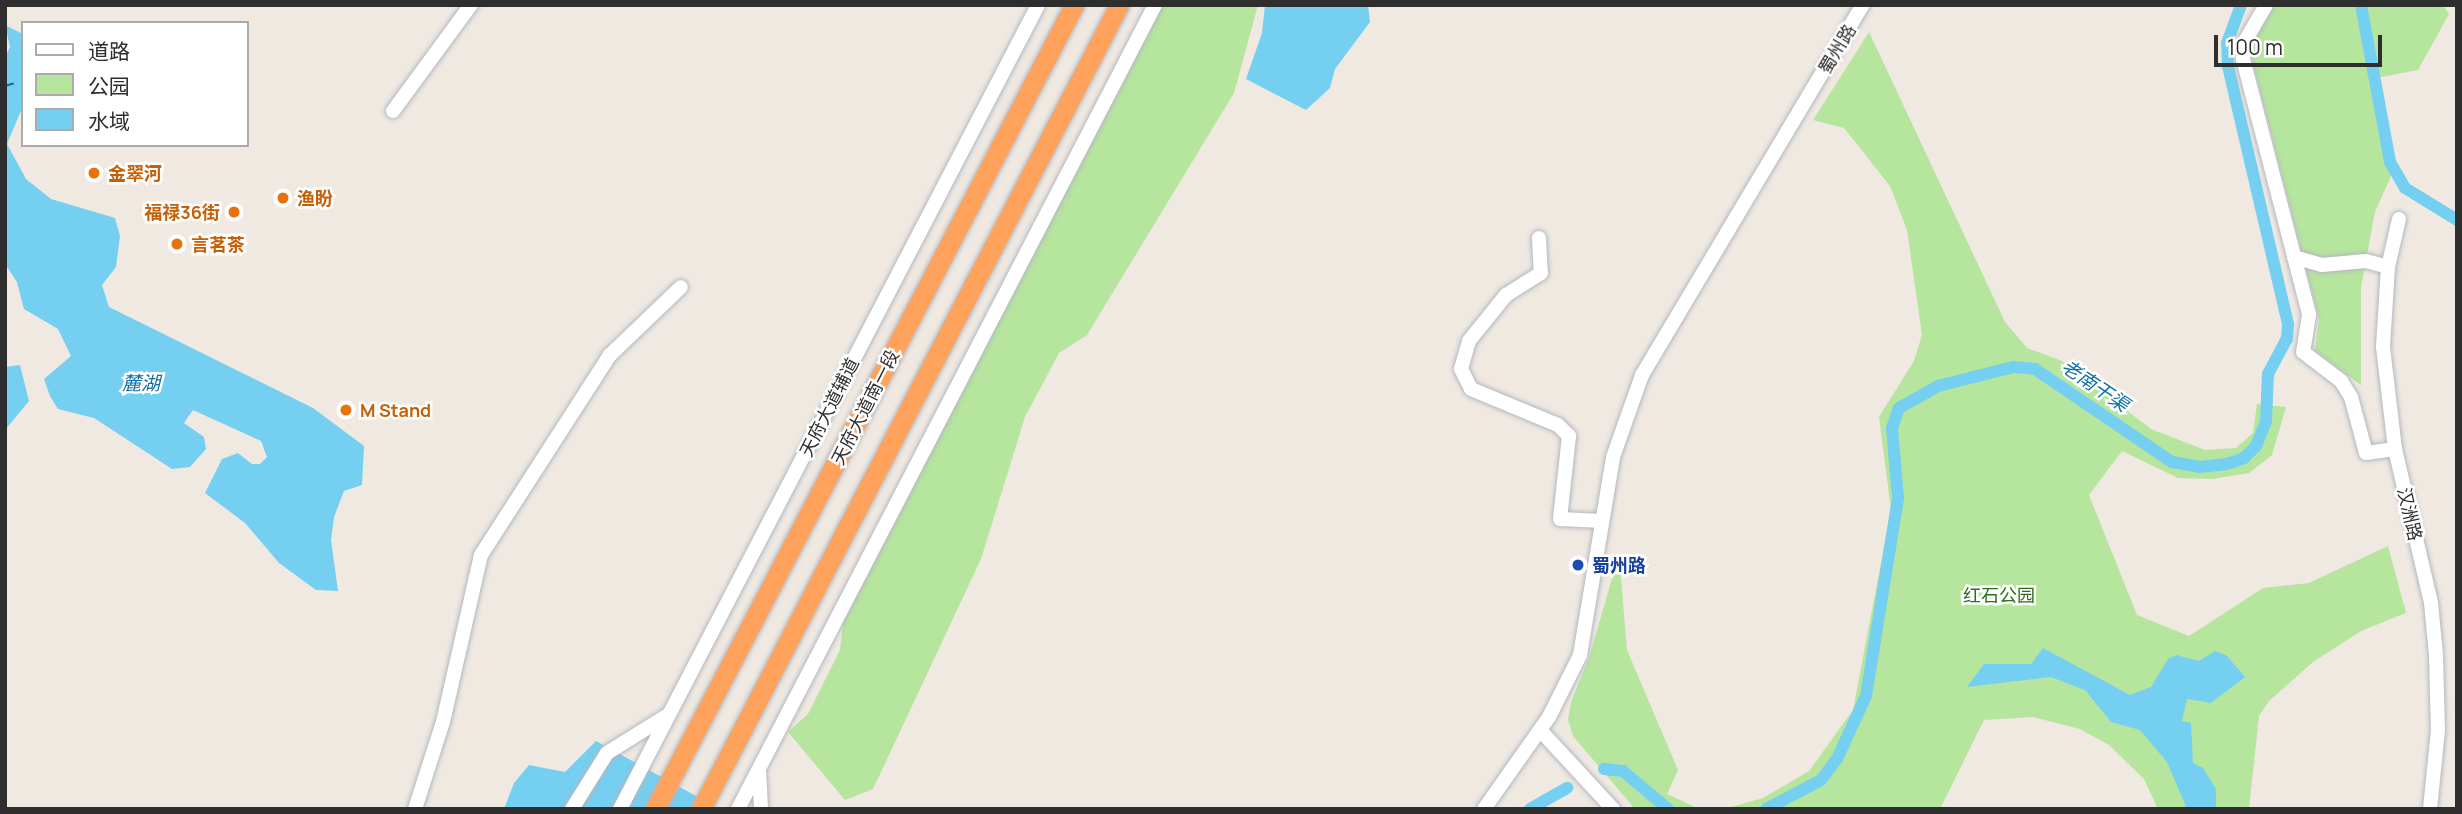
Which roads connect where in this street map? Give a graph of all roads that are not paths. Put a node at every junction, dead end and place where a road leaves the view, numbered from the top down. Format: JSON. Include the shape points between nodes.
{"nodes":[{"id":1,"x":471,"y":5,"type":"edge"},
{"id":2,"x":1038,"y":5,"type":"edge"},
{"id":3,"x":1074,"y":5,"type":"edge"},
{"id":4,"x":1119,"y":5,"type":"edge"},
{"id":5,"x":1155,"y":5,"type":"edge"},
{"id":6,"x":1863,"y":5,"type":"edge"},
{"id":7,"x":2266,"y":5,"type":"edge"},
{"id":8,"x":393,"y":111,"type":"dead end"},
{"id":9,"x":2399,"y":219,"type":"dead end"},
{"id":10,"x":1539,"y":238,"type":"dead end"},
{"id":11,"x":2294,"y":257,"type":"junction"},
{"id":12,"x":2388,"y":267,"type":"junction"},
{"id":13,"x":681,"y":287,"type":"dead end"},
{"id":14,"x":2395,"y":449,"type":"junction"},
{"id":15,"x":1602,"y":521,"type":"junction"},
{"id":16,"x":669,"y":714,"type":"junction"},
{"id":17,"x":1539,"y":730,"type":"junction"},
{"id":18,"x":759,"y":770,"type":"junction"},
{"id":19,"x":704,"y":803,"type":"edge"},
{"id":20,"x":415,"y":809,"type":"edge"},
{"id":21,"x":572,"y":809,"type":"edge"},
{"id":22,"x":620,"y":809,"type":"edge"},
{"id":23,"x":655,"y":809,"type":"edge"},
{"id":24,"x":738,"y":809,"type":"edge"},
{"id":25,"x":761,"y":809,"type":"edge"},
{"id":26,"x":1484,"y":809,"type":"edge"},
{"id":27,"x":1613,"y":809,"type":"edge"},
{"id":28,"x":2430,"y":809,"type":"edge"}],
"edges":[{"from":1,"to":8,"type":"street"},
{"from":2,"to":16,"type":"street","name":"天府大道辅道"},
{"from":3,"to":23,"type":"highway","name":"天府大道南一段"},
{"from":4,"to":19,"type":"highway"},
{"from":5,"to":18,"type":"street"},
{"from":6,"to":15,"type":"street","name":"蜀州路","via":[[1642,375],[1619,434]]},
{"from":7,"to":11,"type":"street","via":[[2244,43],[2243,59]]},
{"from":9,"to":12,"type":"street","name":"汉洲路"},
{"from":10,"to":15,"type":"street","via":[[1541,273],[1497,306],[1469,341],[1461,369],[1471,389],[1558,425],[1569,436],[1560,519]]},
{"from":11,"to":12,"type":"street","via":[[2322,265],[2366,261]]},
{"from":11,"to":14,"type":"street","via":[[2309,315],[2303,352],[2341,380],[2351,397],[2366,453]]},
{"from":12,"to":14,"type":"street","name":"汉洲路","via":[[2383,347]]},
{"from":13,"to":20,"type":"street","via":[[610,355],[481,555],[443,722]]},
{"from":14,"to":28,"type":"street","name":"汉洲路","via":[[2431,603],[2438,730]]},
{"from":15,"to":17,"type":"street","name":"蜀州路","via":[[1580,655]]},
{"from":16,"to":21,"type":"street","via":[[607,753]]},
{"from":16,"to":22,"type":"street","name":"天府大道辅道"},
{"from":17,"to":26,"type":"street","name":"蜀州路"},
{"from":17,"to":27,"type":"street"},
{"from":18,"to":24,"type":"street"},
{"from":18,"to":25,"type":"street"}]}
